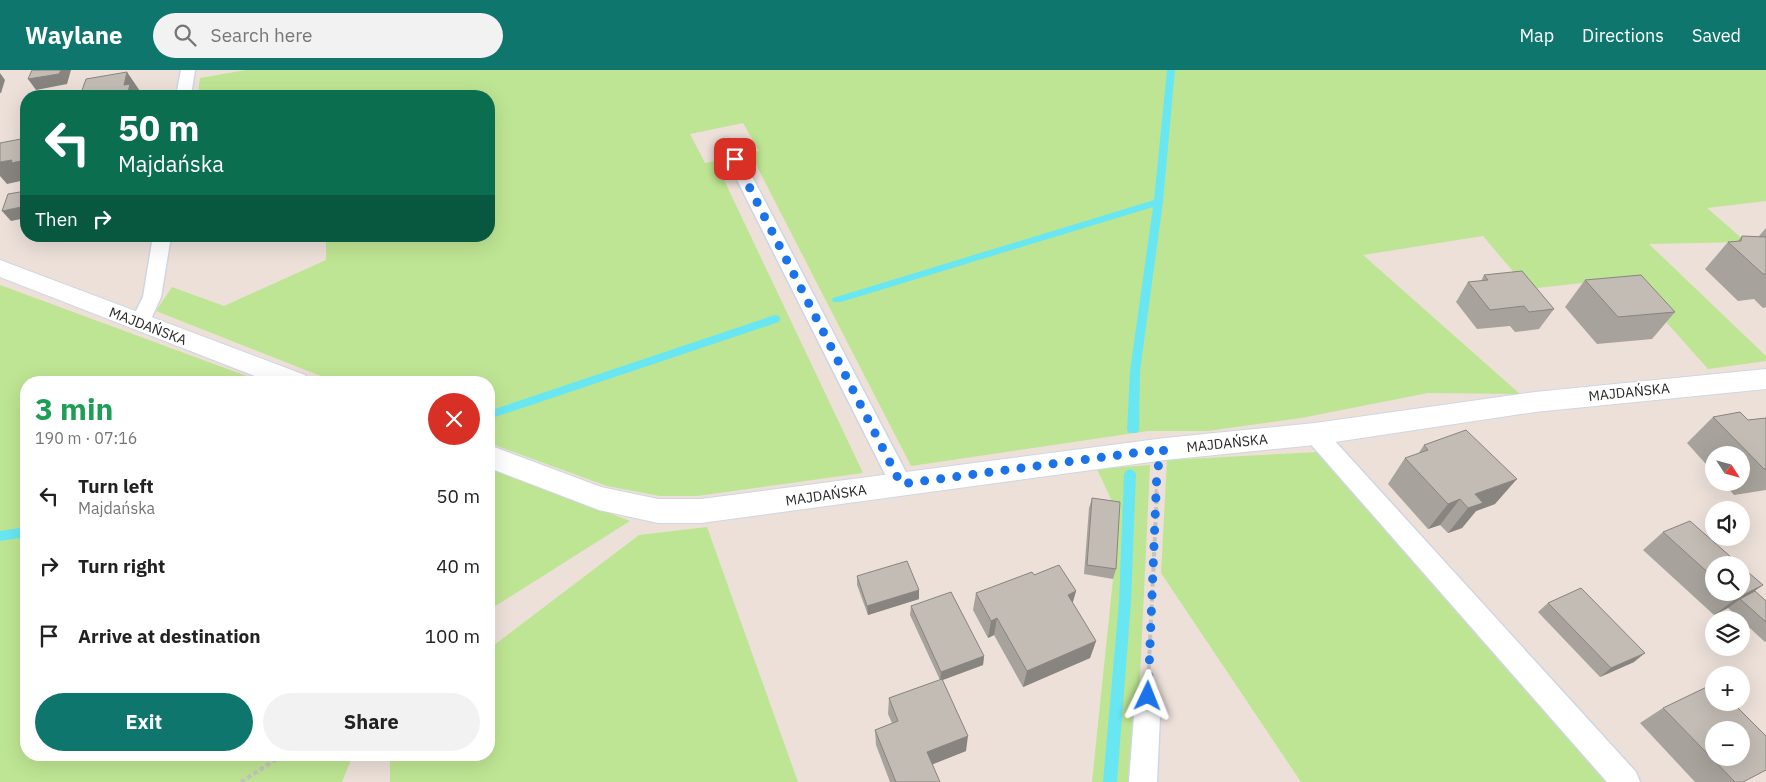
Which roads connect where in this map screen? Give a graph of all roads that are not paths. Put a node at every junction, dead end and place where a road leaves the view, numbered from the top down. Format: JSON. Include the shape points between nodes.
{"nodes":[{"id":1,"x":188,"y":70,"type":"edge"},
{"id":2,"x":185,"y":90,"type":"edge"},
{"id":3,"x":726,"y":142,"type":"dead end"},
{"id":4,"x":161,"y":242,"type":"edge"},
{"id":5,"x":0,"y":268,"type":"edge"},
{"id":6,"x":140,"y":323,"type":"junction"},
{"id":7,"x":280,"y":376,"type":"edge"},
{"id":8,"x":1766,"y":379,"type":"edge"},
{"id":9,"x":1315,"y":434,"type":"junction"},
{"id":10,"x":495,"y":458,"type":"edge"},
{"id":11,"x":901,"y":484,"type":"junction"},
{"id":12,"x":1147,"y":716,"type":"road end"},
{"id":13,"x":1143,"y":782,"type":"edge"},
{"id":14,"x":1626,"y":782,"type":"edge"}],
"edges":[{"from":1,"to":2,"type":"lane"},
{"from":3,"to":11,"type":"lane"},
{"from":4,"to":6,"type":"lane","via":[[152,297]]},
{"from":5,"to":6,"type":"street","name":"MAJDAŃSKA"},
{"from":6,"to":7,"type":"street","name":"MAJDAŃSKA"},
{"from":8,"to":9,"type":"street","name":"MAJDAŃSKA","via":[[1535,402]]},
{"from":9,"to":11,"type":"street","name":"MAJDAŃSKA","via":[[1164,449]]},
{"from":9,"to":14,"type":"lane"},
{"from":10,"to":11,"type":"street","name":"MAJDAŃSKA","via":[[599,498],[658,511],[738,508]]},
{"from":12,"to":13,"type":"lane"}]}
